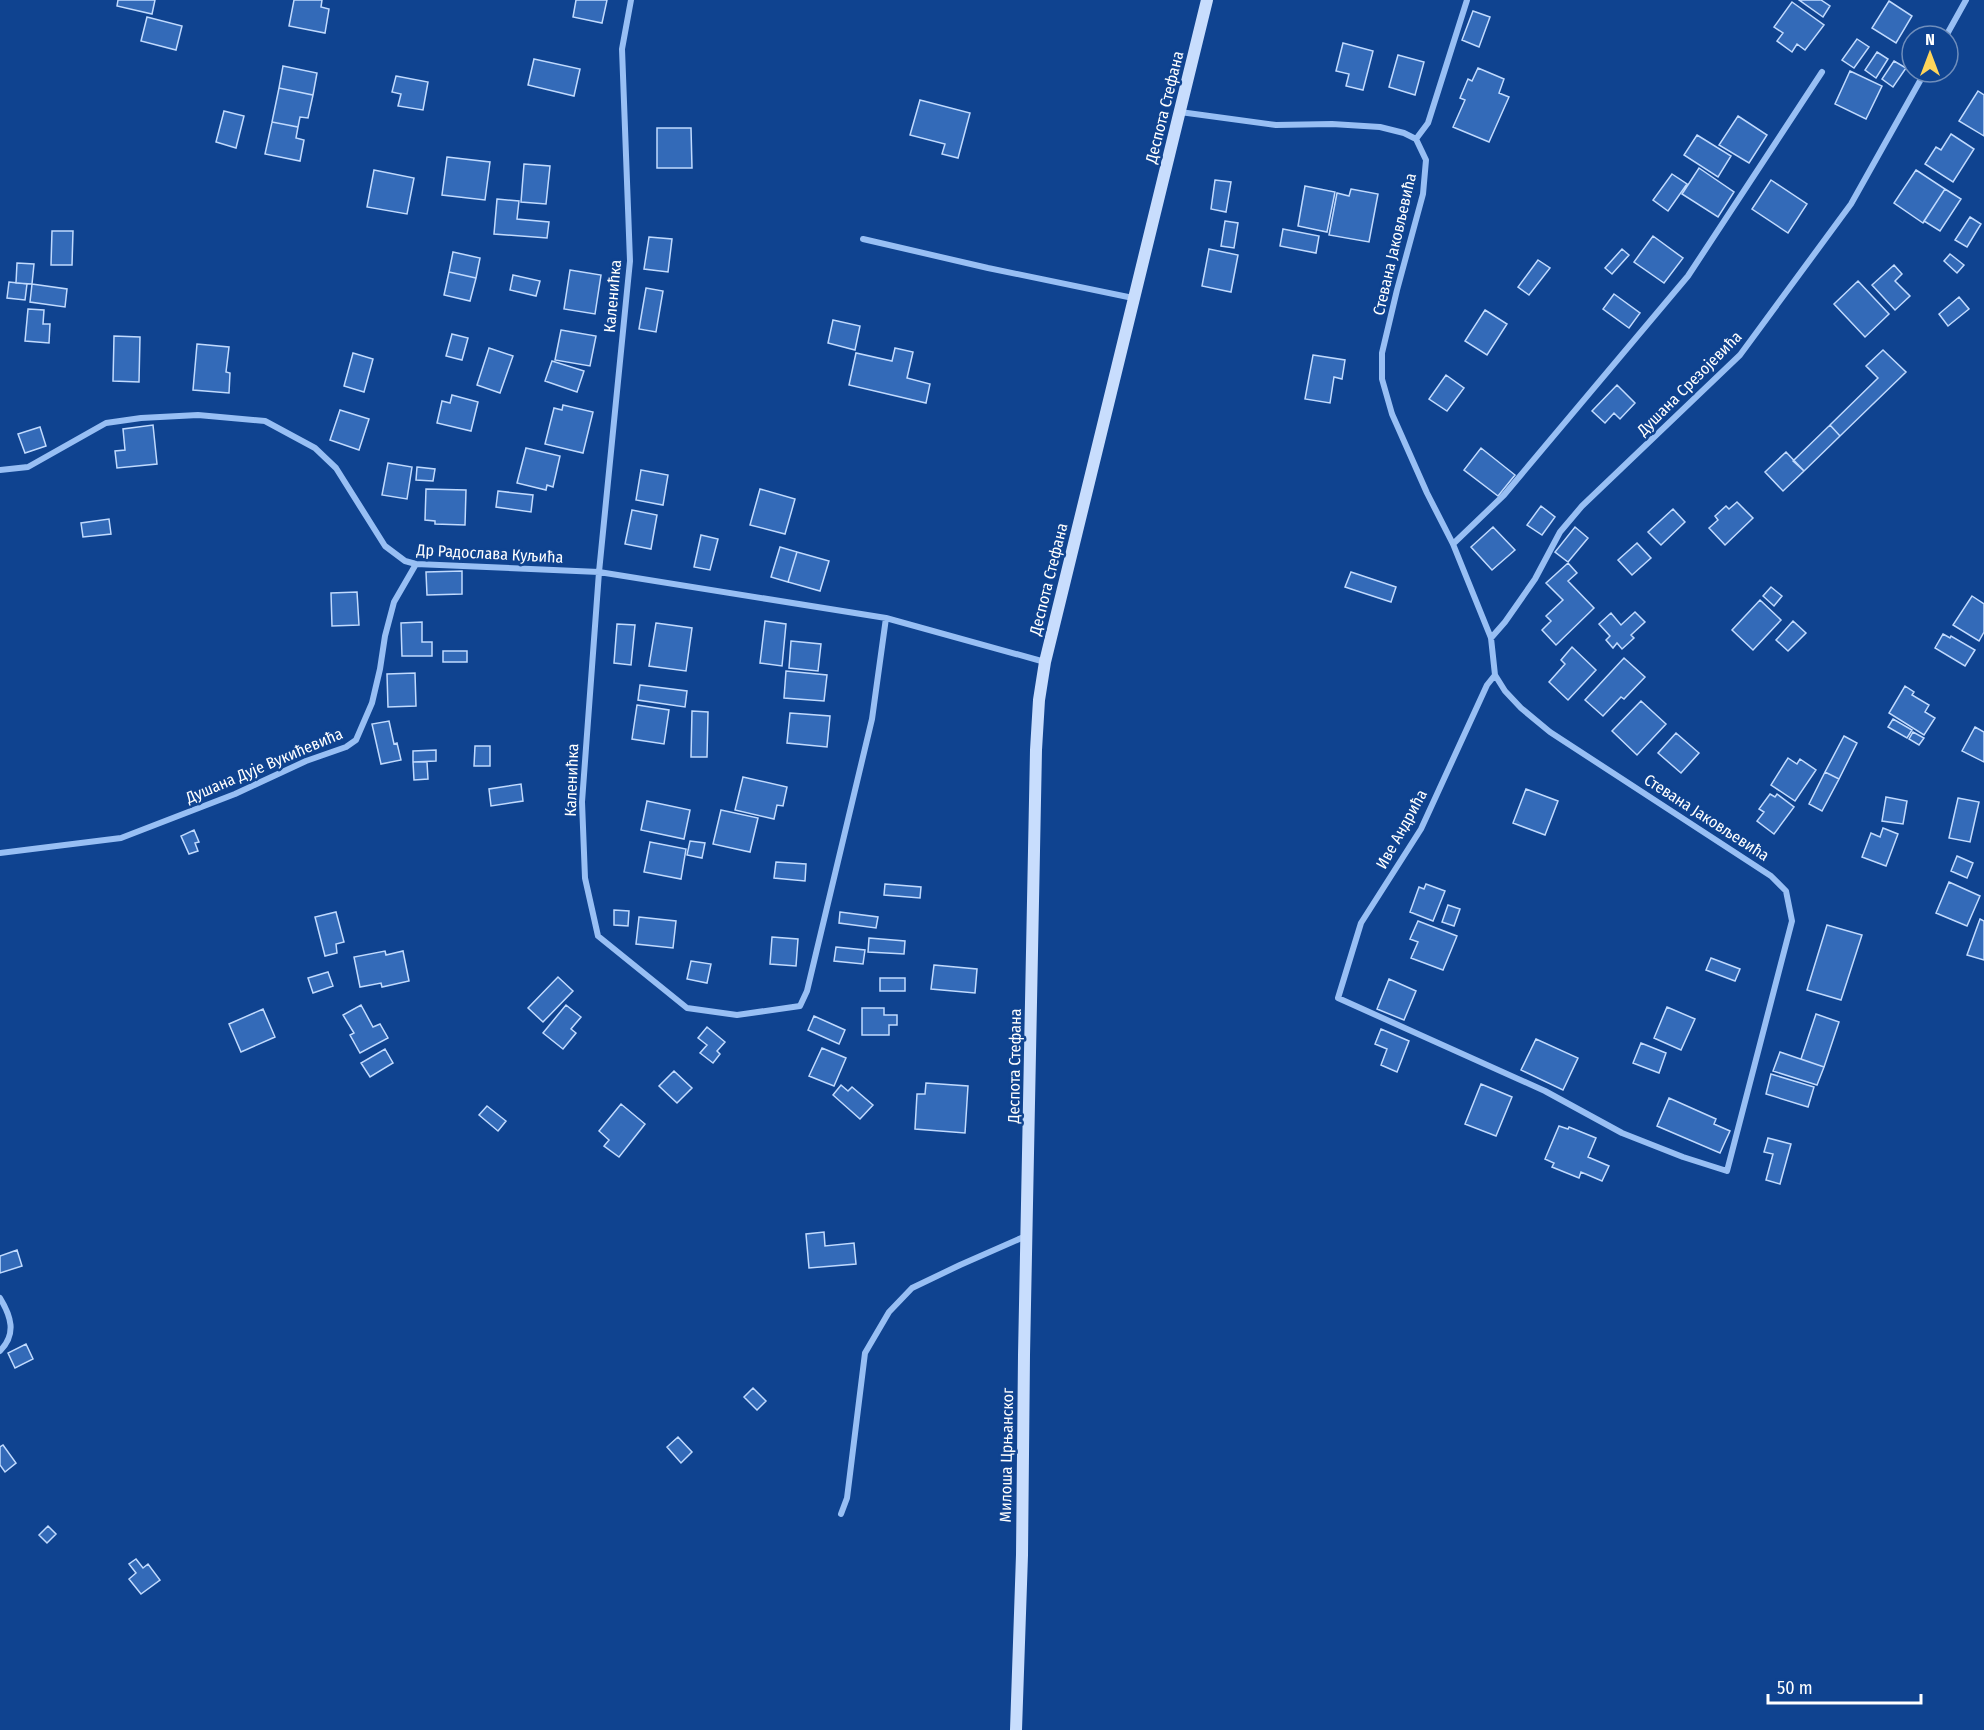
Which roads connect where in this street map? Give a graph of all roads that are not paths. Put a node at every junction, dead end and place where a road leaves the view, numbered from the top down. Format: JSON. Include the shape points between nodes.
{"nodes":[{"id":1,"x":631,"y":0,"type":"edge"},
{"id":2,"x":1208,"y":0,"type":"edge"},
{"id":3,"x":1467,"y":0,"type":"edge"},
{"id":4,"x":1966,"y":0,"type":"edge"},
{"id":5,"x":1953,"y":24,"type":"edge"},
{"id":6,"x":1822,"y":72,"type":"dead end"},
{"id":7,"x":1918,"y":84,"type":"edge"},
{"id":8,"x":1180,"y":112,"type":"junction"},
{"id":9,"x":1416,"y":139,"type":"junction"},
{"id":10,"x":863,"y":239,"type":"dead end"},
{"id":11,"x":1133,"y":298,"type":"junction"},
{"id":12,"x":0,"y":470,"type":"edge"},
{"id":13,"x":1453,"y":544,"type":"junction"},
{"id":14,"x":416,"y":564,"type":"junction"},
{"id":15,"x":599,"y":572,"type":"junction"},
{"id":16,"x":886,"y":618,"type":"junction"},
{"id":17,"x":1491,"y":638,"type":"junction"},
{"id":18,"x":1045,"y":662,"type":"junction"},
{"id":19,"x":1495,"y":675,"type":"junction"},
{"id":20,"x":0,"y":854,"type":"edge"},
{"id":21,"x":1727,"y":1171,"type":"joint"},
{"id":22,"x":1028,"y":1180,"type":"joint"},
{"id":23,"x":1026,"y":1236,"type":"junction"},
{"id":24,"x":0,"y":1298,"type":"edge"},
{"id":25,"x":0,"y":1352,"type":"edge"},
{"id":26,"x":841,"y":1514,"type":"dead end"},
{"id":27,"x":1016,"y":1730,"type":"edge"}],
"edges":[{"from":1,"to":15,"type":"street","name":"Каленићка","via":[[622,49],[630,261]]},
{"from":2,"to":8,"type":"main road","name":"Деспота Стефана"},
{"from":3,"to":9,"type":"street","via":[[1428,123]]},
{"from":4,"to":5,"type":"street"},
{"from":6,"to":13,"type":"street","via":[[1688,276],[1504,495]]},
{"from":7,"to":17,"type":"street","name":"Душана Срезојевића","via":[[1851,204],[1740,356],[1582,506],[1560,532],[1535,579]]},
{"from":8,"to":9,"type":"street","via":[[1276,125],[1380,127]]},
{"from":8,"to":11,"type":"main road","name":"Деспота Стефана"},
{"from":9,"to":13,"type":"street","name":"Стевана Јаковљевића","via":[[1426,160],[1423,194],[1382,353],[1382,379],[1392,414]]},
{"from":10,"to":11,"type":"street"},
{"from":11,"to":18,"type":"main road","name":"Деспота Стефана"},
{"from":12,"to":14,"type":"street","name":"Др Радослава Куљића","via":[[28,467],[106,423],[198,415],[265,421],[315,448],[336,468],[385,546]]},
{"from":13,"to":17,"type":"street","name":"Стевана Јаковљевића"},
{"from":14,"to":15,"type":"street","name":"Др Радослава Куљића"},
{"from":14,"to":20,"type":"street","name":"Душана Дује Вукићевића","via":[[394,602],[372,702],[356,740],[346,747],[121,838]]},
{"from":15,"to":16,"type":"street","name":"Др Радослава Куљића"},
{"from":15,"to":16,"type":"street","name":"Каленићка","via":[[582,802],[588,898],[598,936],[687,1008],[737,1015],[800,1006],[807,991],[872,718]]},
{"from":16,"to":18,"type":"street","name":"Др Радослава Куљића"},
{"from":17,"to":19,"type":"street","name":"Стевана Јаковљевића"},
{"from":18,"to":22,"type":"main road","name":"Деспота Стефана","via":[[1036,750]]},
{"from":19,"to":21,"type":"street","name":"Стевана Јаковљевића","via":[[1521,708],[1550,732],[1772,876],[1785,891],[1792,921]]},
{"from":19,"to":21,"type":"street","name":"Иве Андрића","via":[[1421,830],[1361,923],[1338,998],[1545,1091],[1622,1133]]},
{"from":22,"to":23,"type":"main road","name":"Милоша Црњанског"},
{"from":23,"to":26,"type":"street","via":[[912,1288],[889,1312],[865,1353],[847,1498]]},
{"from":23,"to":27,"type":"main road","name":"Милоша Црњанског"},
{"from":24,"to":25,"type":"street","via":[[11,1323],[11,1335]]}]}
